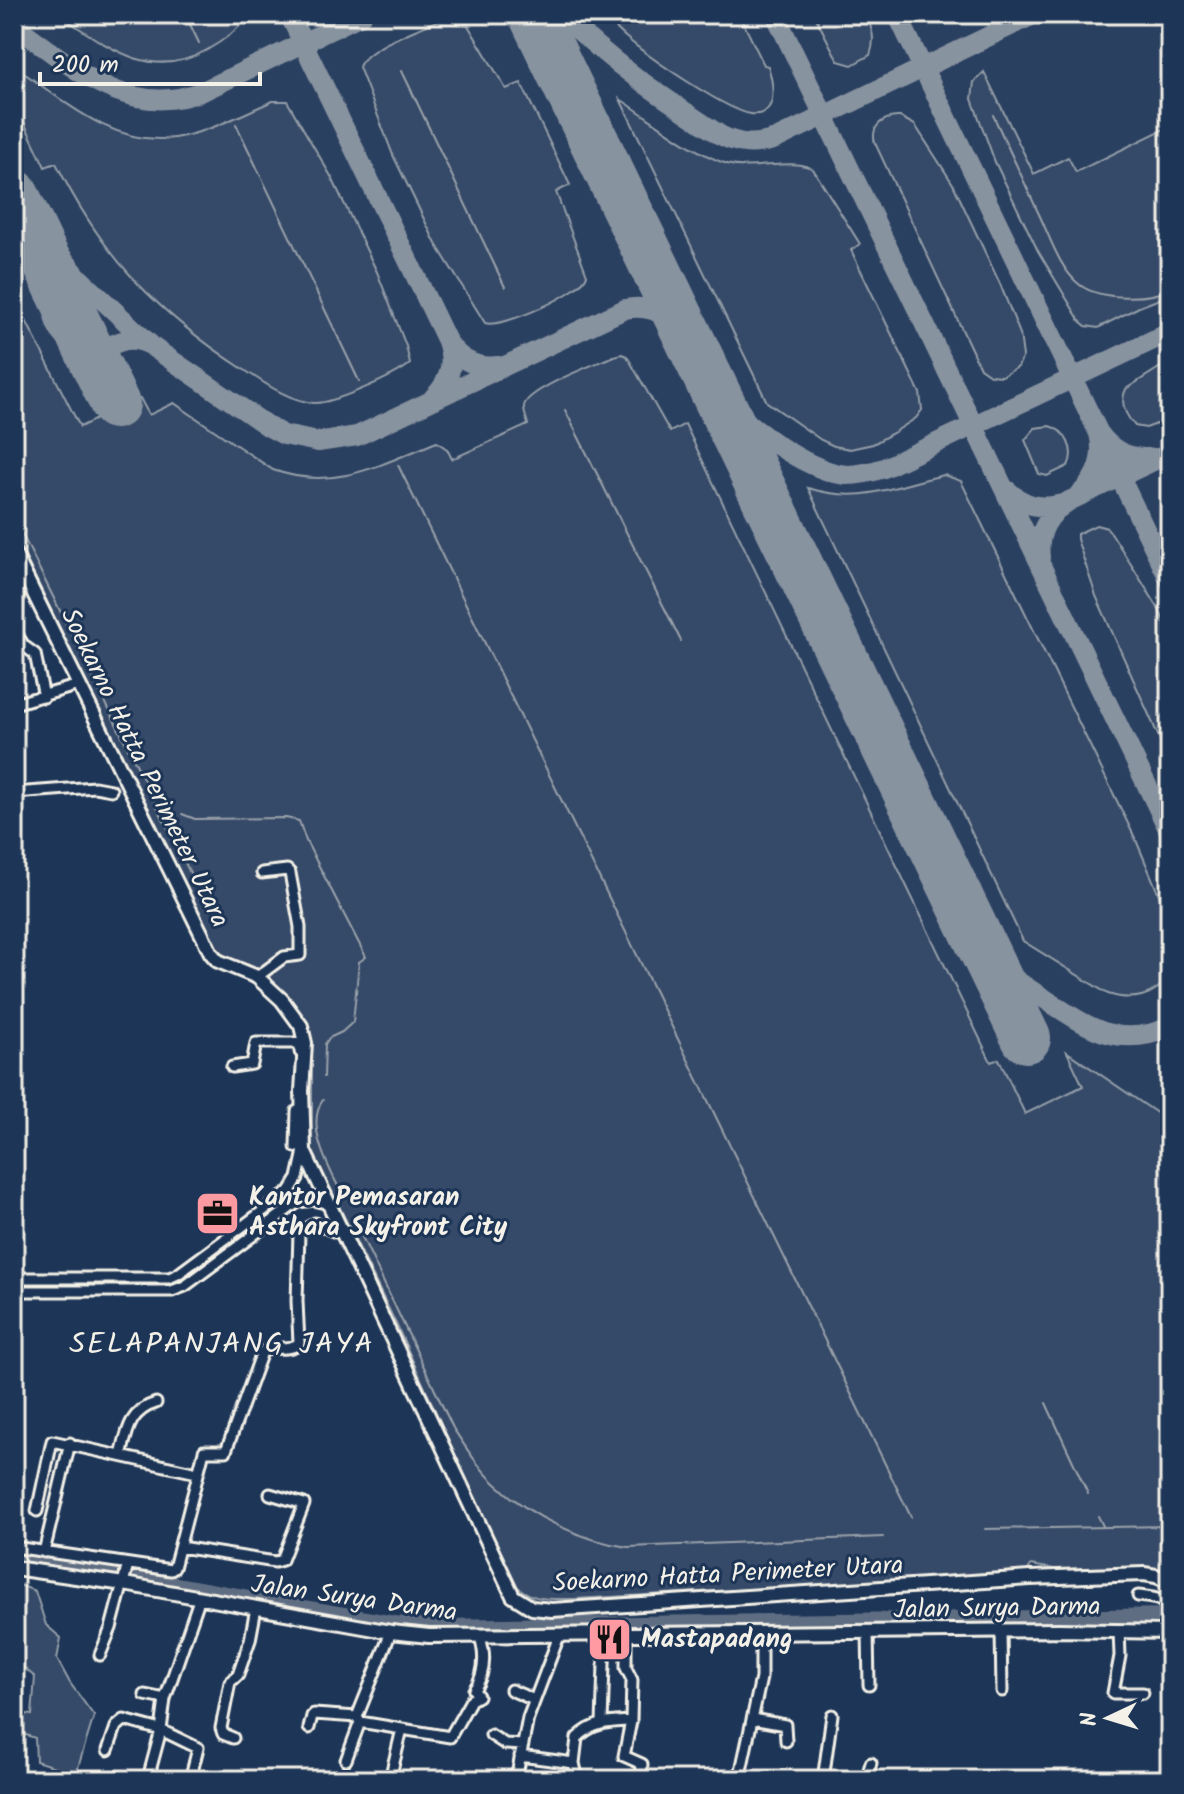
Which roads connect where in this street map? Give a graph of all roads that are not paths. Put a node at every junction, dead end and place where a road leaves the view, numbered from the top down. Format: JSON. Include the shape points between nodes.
{"nodes":[{"id":1,"x":14,"y":553,"type":"edge"},
{"id":2,"x":20,"y":586,"type":"edge"},
{"id":3,"x":79,"y":685,"type":"junction"},
{"id":4,"x":44,"y":697,"type":"junction"},
{"id":5,"x":14,"y":704,"type":"edge"},
{"id":6,"x":111,"y":790,"type":"dead end"},
{"id":7,"x":14,"y":793,"type":"edge"},
{"id":8,"x":262,"y":873,"type":"dead end"},
{"id":9,"x":257,"y":977,"type":"junction"},
{"id":10,"x":303,"y":1043,"type":"junction"},
{"id":11,"x":232,"y":1067,"type":"dead end"},
{"id":12,"x":304,"y":1149,"type":"junction"},
{"id":13,"x":329,"y":1204,"type":"junction"},
{"id":14,"x":245,"y":1225,"type":"junction"},
{"id":15,"x":341,"y":1230,"type":"junction"},
{"id":16,"x":252,"y":1236,"type":"junction"},
{"id":17,"x":14,"y":1278,"type":"edge"},
{"id":18,"x":64,"y":1278,"type":"junction"},
{"id":19,"x":75,"y":1278,"type":"junction"},
{"id":20,"x":14,"y":1291,"type":"edge"},
{"id":21,"x":64,"y":1291,"type":"junction"},
{"id":22,"x":76,"y":1291,"type":"junction"},
{"id":23,"x":156,"y":1403,"type":"dead end"},
{"id":24,"x":70,"y":1443,"type":"junction"},
{"id":25,"x":121,"y":1456,"type":"junction"},
{"id":26,"x":197,"y":1473,"type":"junction"},
{"id":27,"x":270,"y":1494,"type":"dead end"},
{"id":28,"x":37,"y":1511,"type":"dead end"},
{"id":29,"x":14,"y":1547,"type":"edge"},
{"id":30,"x":180,"y":1547,"type":"junction"},
{"id":31,"x":44,"y":1552,"type":"junction"},
{"id":32,"x":14,"y":1568,"type":"edge"},
{"id":33,"x":126,"y":1574,"type":"junction"},
{"id":34,"x":1170,"y":1582,"type":"edge"},
{"id":35,"x":1138,"y":1596,"type":"dead end"},
{"id":36,"x":200,"y":1597,"type":"junction"},
{"id":37,"x":256,"y":1608,"type":"junction"},
{"id":38,"x":1170,"y":1610,"type":"edge"},
{"id":39,"x":1119,"y":1630,"type":"junction"},
{"id":40,"x":1001,"y":1631,"type":"junction"},
{"id":41,"x":391,"y":1632,"type":"junction"},
{"id":42,"x":868,"y":1632,"type":"junction"},
{"id":43,"x":1170,"y":1632,"type":"edge"},
{"id":44,"x":761,"y":1633,"type":"junction"},
{"id":45,"x":626,"y":1635,"type":"junction"},
{"id":46,"x":559,"y":1636,"type":"junction"},
{"id":47,"x":605,"y":1636,"type":"junction"},
{"id":48,"x":480,"y":1637,"type":"junction"},
{"id":49,"x":100,"y":1655,"type":"dead end"},
{"id":50,"x":869,"y":1685,"type":"dead end"},
{"id":51,"x":511,"y":1690,"type":"dead end"},
{"id":52,"x":1002,"y":1691,"type":"dead end"},
{"id":53,"x":1143,"y":1693,"type":"dead end"},
{"id":54,"x":145,"y":1695,"type":"dead end"},
{"id":55,"x":165,"y":1699,"type":"junction"},
{"id":56,"x":534,"y":1700,"type":"junction"},
{"id":57,"x":832,"y":1715,"type":"dead end"},
{"id":58,"x":359,"y":1719,"type":"junction"},
{"id":59,"x":752,"y":1719,"type":"junction"},
{"id":60,"x":631,"y":1721,"type":"junction"},
{"id":61,"x":602,"y":1723,"type":"junction"},
{"id":62,"x":309,"y":1728,"type":"dead end"},
{"id":63,"x":402,"y":1729,"type":"junction"},
{"id":64,"x":161,"y":1730,"type":"junction"},
{"id":65,"x":491,"y":1735,"type":"dead end"},
{"id":66,"x":233,"y":1738,"type":"dead end"},
{"id":67,"x":786,"y":1741,"type":"dead end"},
{"id":68,"x":523,"y":1745,"type":"junction"},
{"id":69,"x":108,"y":1750,"type":"dead end"},
{"id":70,"x":520,"y":1756,"type":"junction"},
{"id":71,"x":346,"y":1760,"type":"dead end"},
{"id":72,"x":574,"y":1763,"type":"junction"},
{"id":73,"x":871,"y":1763,"type":"dead end"},
{"id":74,"x":150,"y":1771,"type":"dead end"},
{"id":75,"x":391,"y":1775,"type":"junction"},
{"id":76,"x":190,"y":1780,"type":"edge"},
{"id":77,"x":367,"y":1780,"type":"edge"},
{"id":78,"x":418,"y":1780,"type":"edge"},
{"id":79,"x":516,"y":1780,"type":"edge"},
{"id":80,"x":578,"y":1780,"type":"edge"},
{"id":81,"x":641,"y":1780,"type":"edge"},
{"id":82,"x":739,"y":1780,"type":"edge"},
{"id":83,"x":823,"y":1780,"type":"edge"},
{"id":84,"x":866,"y":1780,"type":"edge"}],
"edges":[{"from":1,"to":2,"type":"main road","name":"Soekarno Hatta Perimeter Utara"},
{"from":2,"to":3,"type":"main road","name":"Soekarno Hatta Perimeter Utara"},
{"from":2,"to":4,"type":"street","via":[[16,633],[35,654]]},
{"from":3,"to":4,"type":"street"},
{"from":3,"to":9,"type":"main road","name":"Soekarno Hatta Perimeter Utara","via":[[211,953]]},
{"from":4,"to":5,"type":"street"},
{"from":6,"to":7,"type":"street"},
{"from":8,"to":9,"type":"street","via":[[290,873],[300,955],[284,957]]},
{"from":9,"to":10,"type":"main road","name":"Soekarno Hatta Perimeter Utara","via":[[301,1026]]},
{"from":10,"to":11,"type":"street","via":[[256,1043],[252,1064]]},
{"from":10,"to":12,"type":"main road","name":"Soekarno Hatta Perimeter Utara"},
{"from":12,"to":13,"type":"main road","name":"Soekarno Hatta Perimeter Utara"},
{"from":12,"to":14,"type":"street","via":[[290,1191]]},
{"from":13,"to":15,"type":"main road","name":"Soekarno Hatta Perimeter Utara"},
{"from":13,"to":16,"type":"street","via":[[298,1202]]},
{"from":14,"to":16,"type":"street"},
{"from":14,"to":19,"type":"street","via":[[169,1278]]},
{"from":15,"to":26,"type":"street","via":[[315,1223],[299,1233],[299,1343],[262,1352],[226,1451],[204,1451]]},
{"from":15,"to":34,"type":"main road","name":"Soekarno Hatta Perimeter Utara","via":[[506,1584],[532,1608],[1042,1577],[1144,1574]]},
{"from":16,"to":22,"type":"street","via":[[172,1291]]},
{"from":17,"to":18,"type":"street"},
{"from":18,"to":19,"type":"street"},
{"from":18,"to":21,"type":"street"},
{"from":19,"to":22,"type":"street"},
{"from":20,"to":21,"type":"street"},
{"from":21,"to":22,"type":"street"},
{"from":23,"to":25,"type":"street","via":[[133,1417]]},
{"from":24,"to":25,"type":"street"},
{"from":24,"to":28,"type":"street","via":[[50,1445]]},
{"from":24,"to":31,"type":"street"},
{"from":25,"to":26,"type":"street"},
{"from":26,"to":30,"type":"street"},
{"from":27,"to":30,"type":"street","via":[[304,1504],[282,1560]]},
{"from":29,"to":31,"type":"street"},
{"from":30,"to":33,"type":"street","via":[[171,1570]]},
{"from":31,"to":33,"type":"street"},
{"from":32,"to":33,"type":"main road","name":"Jalan Surya Darma"},
{"from":33,"to":36,"type":"main road","name":"Jalan Surya Darma"},
{"from":33,"to":49,"type":"street"},
{"from":35,"to":38,"type":"street","via":[[1160,1599]]},
{"from":36,"to":37,"type":"main road","name":"Jalan Surya Darma"},
{"from":36,"to":55,"type":"street"},
{"from":37,"to":41,"type":"main road","name":"Jalan Surya Darma"},
{"from":37,"to":66,"type":"street","via":[[238,1675],[230,1682],[221,1728]]},
{"from":39,"to":40,"type":"main road","name":"Jalan Surya Darma"},
{"from":39,"to":43,"type":"main road","name":"Jalan Surya Darma"},
{"from":39,"to":53,"type":"street","via":[[1113,1693]]},
{"from":40,"to":42,"type":"main road","name":"Jalan Surya Darma"},
{"from":40,"to":52,"type":"street"},
{"from":41,"to":48,"type":"main road","name":"Jalan Surya Darma"},
{"from":41,"to":58,"type":"street"},
{"from":42,"to":44,"type":"main road","name":"Jalan Surya Darma"},
{"from":42,"to":50,"type":"street"},
{"from":44,"to":45,"type":"main road","name":"Jalan Surya Darma"},
{"from":44,"to":59,"type":"street","via":[[761,1678]]},
{"from":45,"to":47,"type":"main road","name":"Jalan Surya Darma"},
{"from":45,"to":60,"type":"street"},
{"from":46,"to":47,"type":"main road","name":"Jalan Surya Darma"},
{"from":46,"to":48,"type":"main road","name":"Jalan Surya Darma"},
{"from":46,"to":56,"type":"street"},
{"from":47,"to":61,"type":"street"},
{"from":48,"to":63,"type":"street","via":[[484,1655],[474,1691],[478,1696],[450,1737]]},
{"from":51,"to":56,"type":"street"},
{"from":54,"to":55,"type":"street"},
{"from":55,"to":64,"type":"street"},
{"from":56,"to":68,"type":"street"},
{"from":57,"to":83,"type":"street"},
{"from":58,"to":62,"type":"street","via":[[313,1715]]},
{"from":58,"to":63,"type":"street"},
{"from":58,"to":71,"type":"street"},
{"from":59,"to":67,"type":"street","via":[[785,1725]]},
{"from":59,"to":82,"type":"street"},
{"from":60,"to":61,"type":"street"},
{"from":60,"to":81,"type":"street","via":[[624,1756],[642,1763]]},
{"from":61,"to":72,"type":"street","via":[[577,1738]]},
{"from":63,"to":75,"type":"street"},
{"from":64,"to":69,"type":"street","via":[[124,1720]]},
{"from":64,"to":74,"type":"street"},
{"from":64,"to":76,"type":"street","via":[[200,1751]]},
{"from":65,"to":68,"type":"street","via":[[505,1744]]},
{"from":68,"to":70,"type":"street"},
{"from":70,"to":72,"type":"street"},
{"from":70,"to":79,"type":"street"},
{"from":72,"to":80,"type":"street"},
{"from":73,"to":84,"type":"street"},
{"from":75,"to":77,"type":"street"},
{"from":75,"to":78,"type":"street"}]}
